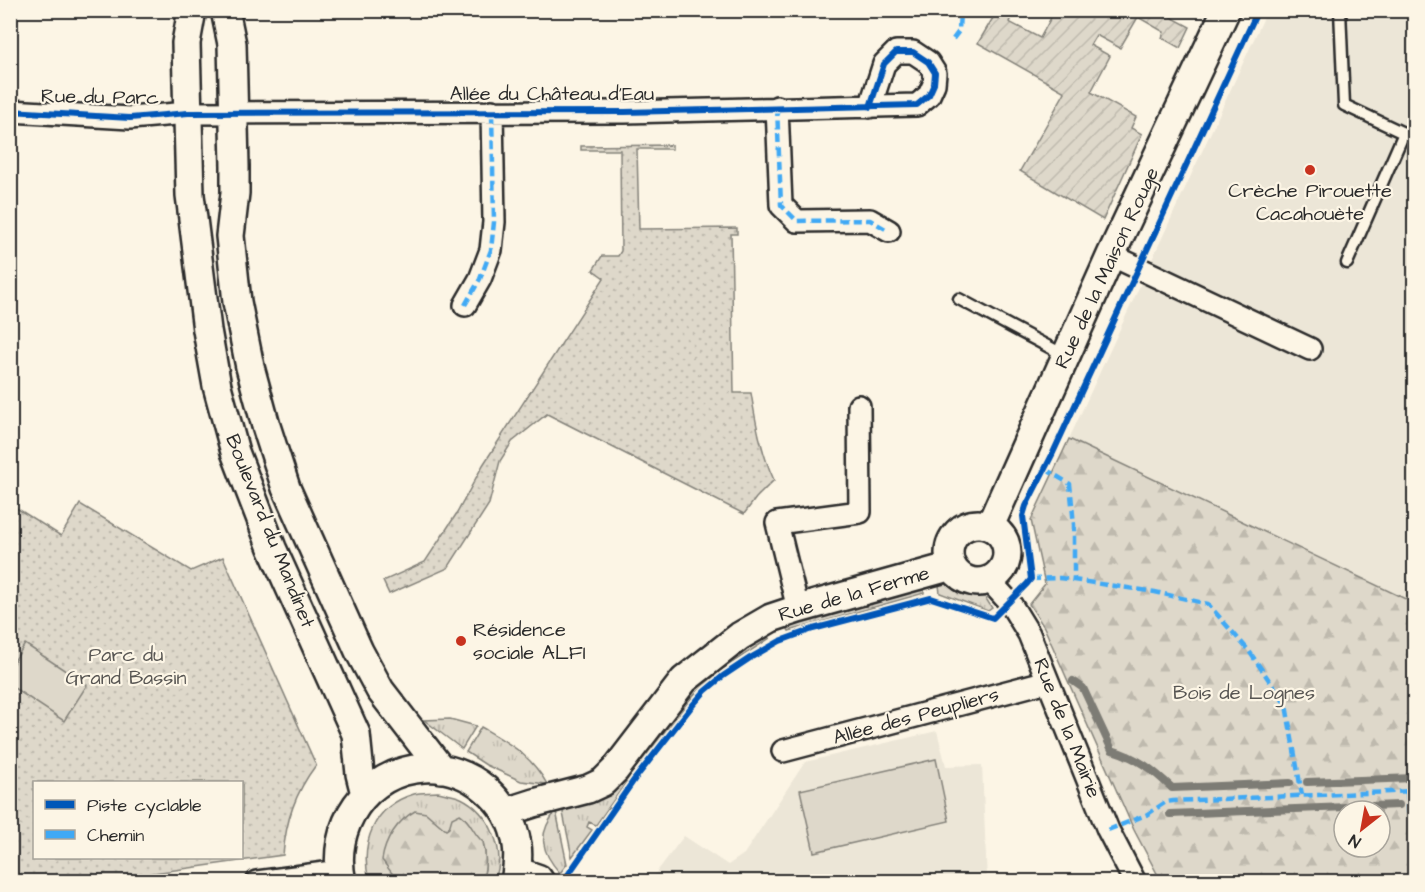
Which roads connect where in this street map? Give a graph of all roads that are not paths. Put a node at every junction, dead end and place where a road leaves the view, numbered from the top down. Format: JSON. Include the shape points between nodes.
{"nodes":[{"id":1,"x":192,"y":10,"type":"edge"},
{"id":2,"x":225,"y":10,"type":"edge"},
{"id":3,"x":1226,"y":10,"type":"edge"},
{"id":4,"x":1340,"y":10,"type":"edge"},
{"id":5,"x":777,"y":107,"type":"junction"},
{"id":6,"x":870,"y":107,"type":"dead end"},
{"id":7,"x":10,"y":111,"type":"edge"},
{"id":8,"x":492,"y":111,"type":"junction"},
{"id":9,"x":188,"y":113,"type":"junction"},
{"id":10,"x":234,"y":113,"type":"junction"},
{"id":11,"x":1404,"y":133,"type":"junction"},
{"id":12,"x":1414,"y":138,"type":"edge"},
{"id":13,"x":889,"y":231,"type":"dead end"},
{"id":14,"x":1112,"y":255,"type":"junction"},
{"id":15,"x":1347,"y":263,"type":"dead end"},
{"id":16,"x":959,"y":299,"type":"dead end"},
{"id":17,"x":465,"y":305,"type":"dead end"},
{"id":18,"x":1310,"y":349,"type":"dead end"},
{"id":19,"x":1066,"y":356,"type":"junction"},
{"id":20,"x":859,"y":406,"type":"dead end"},
{"id":21,"x":990,"y":526,"type":"junction"},
{"id":22,"x":952,"y":566,"type":"junction"},
{"id":23,"x":989,"y":580,"type":"junction"},
{"id":24,"x":798,"y":609,"type":"junction"},
{"id":25,"x":1048,"y":681,"type":"junction"},
{"id":26,"x":783,"y":751,"type":"dead end"},
{"id":27,"x":441,"y":769,"type":"junction"},
{"id":28,"x":365,"y":794,"type":"junction"},
{"id":29,"x":506,"y":812,"type":"junction"},
{"id":30,"x":516,"y":875,"type":"edge"},
{"id":31,"x":341,"y":876,"type":"edge"},
{"id":32,"x":259,"y":881,"type":"edge"},
{"id":33,"x":544,"y":882,"type":"edge"},
{"id":34,"x":1136,"y":882,"type":"edge"}],
"edges":[{"from":1,"to":9,"type":"street","name":"Boulevard du Mandinet","via":[[186,43]]},
{"from":2,"to":10,"type":"street","name":"Boulevard du Mandinet","via":[[232,44]]},
{"from":3,"to":14,"type":"street","name":"Rue de la Maison Rouge"},
{"from":4,"to":11,"type":"lane","via":[[1344,105]]},
{"from":5,"to":6,"type":"street","name":"Allée du Château d'Eau"},
{"from":5,"to":8,"type":"street","name":"Allée du Château d'Eau"},
{"from":5,"to":13,"type":"street","via":[[781,206],[797,221],[870,220]]},
{"from":7,"to":9,"type":"street","name":"Rue du Parc","via":[[130,118]]},
{"from":8,"to":10,"type":"street","name":"Allée du Château d'Eau"},
{"from":8,"to":17,"type":"street","via":[[491,250]]},
{"from":9,"to":10,"type":"street","name":"Rue du Parc"},
{"from":9,"to":28,"type":"street","name":"Boulevard du Mandinet","via":[[192,223],[217,386],[235,452],[272,548],[356,734]]},
{"from":10,"to":27,"type":"street","name":"Boulevard du Mandinet","via":[[235,193],[230,236],[237,302],[266,426],[286,488],[359,651],[380,690]]},
{"from":11,"to":12,"type":"lane"},
{"from":11,"to":15,"type":"lane"},
{"from":14,"to":18,"type":"street"},
{"from":14,"to":19,"type":"street","name":"Rue de la Maison Rouge"},
{"from":16,"to":19,"type":"lane"},
{"from":19,"to":21,"type":"street","name":"Rue de la Maison Rouge"},
{"from":20,"to":24,"type":"street","via":[[860,512],[777,523]]},
{"from":21,"to":22,"type":"street","via":[[972,524],[957,533],[949,549]]},
{"from":21,"to":23,"type":"street","via":[[1004,540],[1007,558],[997,575]]},
{"from":22,"to":23,"type":"street","via":[[968,580]]},
{"from":22,"to":24,"type":"street","name":"Rue de la Ferme"},
{"from":23,"to":25,"type":"street","name":"Rue de la Mairie","via":[[1010,603],[1029,634]]},
{"from":24,"to":29,"type":"street","name":"Rue de la Ferme","via":[[771,618],[699,666],[603,782]]},
{"from":25,"to":26,"type":"street","name":"Allée des Peupliers"},
{"from":25,"to":34,"type":"street","name":"Rue de la Mairie","via":[[1108,830]]},
{"from":27,"to":28,"type":"street","via":[[408,770],[385,779]]},
{"from":27,"to":29,"type":"street","via":[[485,788]]},
{"from":28,"to":31,"type":"street","via":[[346,821],[341,837]]},
{"from":29,"to":30,"type":"street","via":[[518,846]]},
{"from":30,"to":33,"type":"street","via":[[540,876]]},
{"from":31,"to":32,"type":"street"}]}
